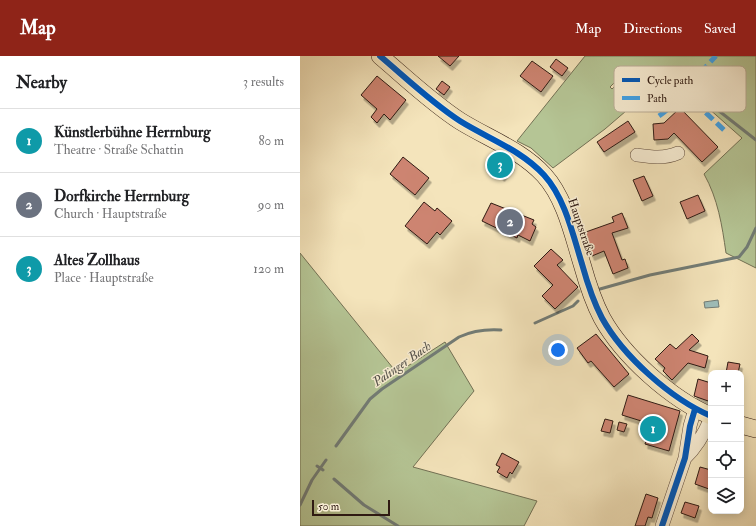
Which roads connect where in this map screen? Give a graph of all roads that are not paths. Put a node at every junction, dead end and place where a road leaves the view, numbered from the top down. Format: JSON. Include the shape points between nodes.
{"nodes":[{"id":1,"x":380,"y":56,"type":"edge"},
{"id":2,"x":678,"y":153,"type":"dead end"},
{"id":3,"x":637,"y":155,"type":"dead end"},
{"id":4,"x":695,"y":409,"type":"junction"},
{"id":5,"x":708,"y":416,"type":"edge"},
{"id":6,"x":708,"y":425,"type":"edge"},
{"id":7,"x":744,"y":426,"type":"edge"},
{"id":8,"x":756,"y":429,"type":"edge"},
{"id":9,"x":685,"y":458,"type":"junction"},
{"id":10,"x":662,"y":526,"type":"edge"}],
"edges":[{"from":1,"to":4,"type":"main road","name":"Hauptstraße","via":[[460,121],[528,160],[545,176],[560,199],[595,304],[611,333],[642,367]]},
{"from":2,"to":3,"type":"street","via":[[658,158]]},
{"from":4,"to":5,"type":"main road","name":"Hauptstraße"},
{"from":4,"to":9,"type":"street"},
{"from":6,"to":9,"type":"street","via":[[692,452]]},
{"from":7,"to":8,"type":"main road"},
{"from":9,"to":10,"type":"street"}]}
